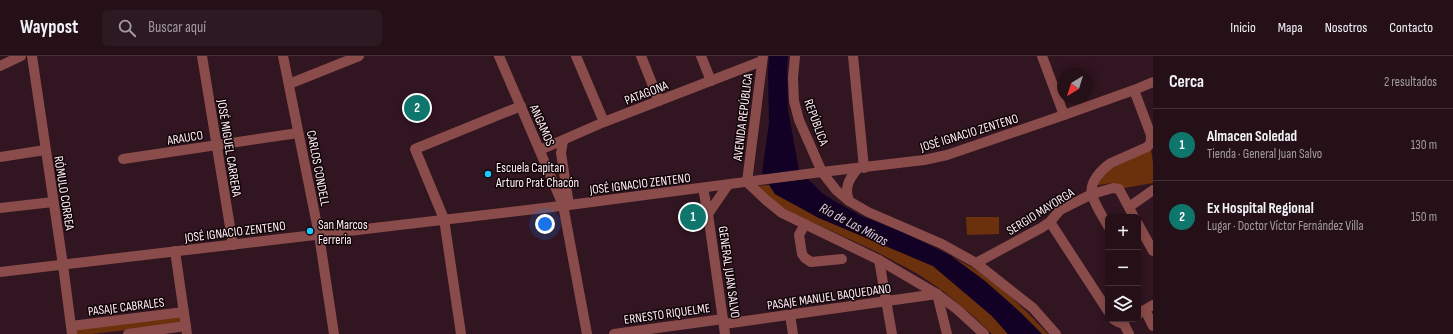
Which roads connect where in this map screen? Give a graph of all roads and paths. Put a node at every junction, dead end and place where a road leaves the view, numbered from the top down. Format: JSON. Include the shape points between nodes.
{"nodes":[{"id":1,"x":21,"y":56,"type":"edge"},
{"id":2,"x":32,"y":56,"type":"edge"},
{"id":3,"x":202,"y":56,"type":"edge"},
{"id":4,"x":283,"y":56,"type":"edge"},
{"id":5,"x":360,"y":56,"type":"edge"},
{"id":6,"x":499,"y":56,"type":"edge"},
{"id":7,"x":576,"y":56,"type":"edge"},
{"id":8,"x":641,"y":56,"type":"edge"},
{"id":9,"x":701,"y":56,"type":"edge"},
{"id":10,"x":795,"y":56,"type":"edge"},
{"id":11,"x":853,"y":56,"type":"edge"},
{"id":12,"x":1042,"y":56,"type":"edge"},
{"id":13,"x":763,"y":58,"type":"edge"},
{"id":14,"x":0,"y":66,"type":"edge"},
{"id":15,"x":711,"y":81,"type":"junction"},
{"id":16,"x":1153,"y":82,"type":"edge"},
{"id":17,"x":289,"y":84,"type":"junction"},
{"id":18,"x":1134,"y":90,"type":"junction"},
{"id":19,"x":659,"y":101,"type":"junction"},
{"id":20,"x":521,"y":106,"type":"junction"},
{"id":21,"x":1064,"y":115,"type":"junction"},
{"id":22,"x":604,"y":122,"type":"junction"},
{"id":23,"x":298,"y":133,"type":"junction"},
{"id":24,"x":563,"y":141,"type":"junction"},
{"id":25,"x":216,"y":145,"type":"junction"},
{"id":26,"x":45,"y":150,"type":"junction"},
{"id":27,"x":540,"y":150,"type":"junction"},
{"id":28,"x":0,"y":158,"type":"edge"},
{"id":29,"x":123,"y":159,"type":"dead end"},
{"id":30,"x":861,"y":168,"type":"junction"},
{"id":31,"x":818,"y":172,"type":"junction"},
{"id":32,"x":751,"y":182,"type":"junction"},
{"id":33,"x":728,"y":185,"type":"junction"},
{"id":34,"x":703,"y":188,"type":"junction"},
{"id":35,"x":1153,"y":190,"type":"edge"},
{"id":36,"x":1092,"y":194,"type":"junction"},
{"id":37,"x":849,"y":201,"type":"junction"},
{"id":38,"x":53,"y":202,"type":"junction"},
{"id":39,"x":566,"y":205,"type":"junction"},
{"id":40,"x":1129,"y":207,"type":"junction"},
{"id":41,"x":0,"y":208,"type":"edge"},
{"id":42,"x":708,"y":214,"type":"junction"},
{"id":43,"x":1132,"y":214,"type":"edge"},
{"id":44,"x":444,"y":219,"type":"junction"},
{"id":45,"x":1105,"y":220,"type":"edge"},
{"id":46,"x":1050,"y":222,"type":"junction"},
{"id":47,"x":805,"y":224,"type":"junction"},
{"id":48,"x":1141,"y":230,"type":"edge"},
{"id":49,"x":319,"y":235,"type":"junction"},
{"id":50,"x":233,"y":244,"type":"junction"},
{"id":51,"x":175,"y":251,"type":"junction"},
{"id":52,"x":1153,"y":252,"type":"edge"},
{"id":53,"x":842,"y":259,"type":"dead end"},
{"id":54,"x":878,"y":260,"type":"junction"},
{"id":55,"x":976,"y":263,"type":"junction"},
{"id":56,"x":63,"y":265,"type":"junction"},
{"id":57,"x":0,"y":272,"type":"edge"},
{"id":58,"x":937,"y":294,"type":"junction"},
{"id":59,"x":886,"y":301,"type":"junction"},
{"id":60,"x":1105,"y":306,"type":"edge"},
{"id":61,"x":1145,"y":310,"type":"edge"},
{"id":62,"x":184,"y":312,"type":"junction"},
{"id":63,"x":790,"y":315,"type":"junction"},
{"id":64,"x":723,"y":321,"type":"junction"},
{"id":65,"x":1127,"y":322,"type":"edge"},
{"id":66,"x":1153,"y":326,"type":"edge"},
{"id":67,"x":71,"y":330,"type":"edge"},
{"id":68,"x":187,"y":330,"type":"edge"},
{"id":69,"x":128,"y":334,"type":"edge"},
{"id":70,"x":334,"y":334,"type":"edge"},
{"id":71,"x":461,"y":334,"type":"edge"},
{"id":72,"x":587,"y":334,"type":"edge"},
{"id":73,"x":614,"y":334,"type":"edge"},
{"id":74,"x":725,"y":334,"type":"edge"},
{"id":75,"x":793,"y":334,"type":"edge"},
{"id":76,"x":892,"y":334,"type":"edge"},
{"id":77,"x":947,"y":334,"type":"edge"},
{"id":78,"x":984,"y":334,"type":"edge"},
{"id":79,"x":1056,"y":334,"type":"edge"},
{"id":80,"x":1129,"y":334,"type":"edge"}],
"edges":[{"from":1,"to":14,"type":"street"},
{"from":2,"to":26,"type":"street","name":"RÓMULO CORREA"},
{"from":3,"to":25,"type":"street","name":"JOSÉ MIGUEL CARRERA"},
{"from":4,"to":17,"type":"street","name":"CARLOS CONDELL"},
{"from":5,"to":17,"type":"street"},
{"from":6,"to":20,"type":"street","name":"ANGAMOS"},
{"from":7,"to":22,"type":"street"},
{"from":8,"to":19,"type":"street"},
{"from":9,"to":15,"type":"street"},
{"from":10,"to":31,"type":"street","name":"REPÚBLICA","via":[[794,101]]},
{"from":11,"to":30,"type":"street"},
{"from":12,"to":21,"type":"street"},
{"from":13,"to":15,"type":"street","name":"PATAGONA"},
{"from":13,"to":32,"type":"street","name":"AVENIDA REPÚBLICA"},
{"from":15,"to":19,"type":"street","name":"PATAGONA"},
{"from":16,"to":18,"type":"street","name":"JOSÉ IGNACIO ZENTENO"},
{"from":17,"to":23,"type":"street","name":"CARLOS CONDELL"},
{"from":18,"to":21,"type":"street","name":"JOSÉ IGNACIO ZENTENO"},
{"from":18,"to":36,"type":"street","via":[[1151,136],[1150,144],[1143,150],[1106,166],[1092,186]]},
{"from":19,"to":22,"type":"street","name":"PATAGONA"},
{"from":20,"to":27,"type":"street","name":"ANGAMOS"},
{"from":20,"to":44,"type":"street","via":[[415,149]]},
{"from":21,"to":30,"type":"street","name":"JOSÉ IGNACIO ZENTENO","via":[[947,155]]},
{"from":22,"to":24,"type":"street","name":"PATAGONA"},
{"from":23,"to":25,"type":"street","name":"ARAUCO"},
{"from":23,"to":49,"type":"street","name":"CARLOS CONDELL"},
{"from":24,"to":27,"type":"street","name":"PATAGONA"},
{"from":24,"to":39,"type":"street","via":[[561,153]]},
{"from":25,"to":29,"type":"street","name":"ARAUCO"},
{"from":25,"to":50,"type":"street","name":"JOSÉ MIGUEL CARRERA"},
{"from":26,"to":28,"type":"street"},
{"from":26,"to":38,"type":"street","name":"RÓMULO CORREA"},
{"from":27,"to":39,"type":"street","name":"ANGAMOS"},
{"from":30,"to":31,"type":"street","name":"JOSÉ IGNACIO ZENTENO"},
{"from":30,"to":37,"type":"street","via":[[848,180],[846,194]]},
{"from":31,"to":32,"type":"street","name":"JOSÉ IGNACIO ZENTENO"},
{"from":31,"to":37,"type":"street","name":"REPÚBLICA"},
{"from":32,"to":33,"type":"street","name":"JOSÉ IGNACIO ZENTENO"},
{"from":32,"to":47,"type":"street","via":[[766,200],[782,213]]},
{"from":33,"to":34,"type":"street","name":"JOSÉ IGNACIO ZENTENO"},
{"from":33,"to":42,"type":"street","name":"GENERAL JUAN SALVO"},
{"from":34,"to":39,"type":"street","name":"JOSÉ IGNACIO ZENTENO"},
{"from":34,"to":42,"type":"street","name":"GENERAL JUAN SALVO"},
{"from":35,"to":40,"type":"street"},
{"from":36,"to":40,"type":"street","name":"SERGIO MAYORGA","via":[[1113,188],[1119,189]]},
{"from":36,"to":45,"type":"street"},
{"from":36,"to":46,"type":"street","name":"SERGIO MAYORGA","via":[[1060,210]]},
{"from":37,"to":55,"type":"street","name":"REPÚBLICA","via":[[868,212],[942,244]]},
{"from":38,"to":41,"type":"street"},
{"from":38,"to":56,"type":"street","name":"RÓMULO CORREA"},
{"from":39,"to":44,"type":"street","name":"JOSÉ IGNACIO ZENTENO"},
{"from":39,"to":72,"type":"street"},
{"from":40,"to":43,"type":"street"},
{"from":42,"to":64,"type":"street","name":"GENERAL JUAN SALVO"},
{"from":44,"to":49,"type":"street","name":"JOSÉ IGNACIO ZENTENO"},
{"from":44,"to":71,"type":"street"},
{"from":46,"to":55,"type":"street","name":"SERGIO MAYORGA"},
{"from":46,"to":60,"type":"street"},
{"from":47,"to":53,"type":"street","via":[[799,235],[805,258],[811,262]]},
{"from":47,"to":54,"type":"street"},
{"from":48,"to":52,"type":"street"},
{"from":49,"to":50,"type":"street","name":"JOSÉ IGNACIO ZENTENO"},
{"from":49,"to":70,"type":"street","name":"CARLOS CONDELL"},
{"from":50,"to":51,"type":"street","name":"JOSÉ IGNACIO ZENTENO"},
{"from":51,"to":56,"type":"street","name":"JOSÉ IGNACIO ZENTENO"},
{"from":51,"to":62,"type":"street"},
{"from":54,"to":58,"type":"street"},
{"from":54,"to":59,"type":"street"},
{"from":55,"to":79,"type":"street","name":"REPÚBLICA","via":[[1033,308]]},
{"from":56,"to":57,"type":"street","name":"JOSÉ IGNACIO ZENTENO"},
{"from":56,"to":67,"type":"street","name":"RÓMULO CORREA"},
{"from":58,"to":59,"type":"street","name":"PASAJE MANUEL BAQUEDANO"},
{"from":58,"to":77,"type":"street"},
{"from":58,"to":78,"type":"street"},
{"from":59,"to":63,"type":"street","name":"PASAJE MANUEL BAQUEDANO"},
{"from":59,"to":76,"type":"street"},
{"from":61,"to":66,"type":"street"},
{"from":62,"to":67,"type":"street","name":"PASAJE CABRALES"},
{"from":62,"to":68,"type":"street"},
{"from":63,"to":64,"type":"street","name":"PASAJE MANUEL BAQUEDANO"},
{"from":63,"to":75,"type":"street"},
{"from":64,"to":73,"type":"street","name":"ERNESTO RIQUELME"},
{"from":64,"to":74,"type":"street","name":"GENERAL JUAN SALVO"},
{"from":65,"to":80,"type":"street"},
{"from":68,"to":69,"type":"street"}]}
